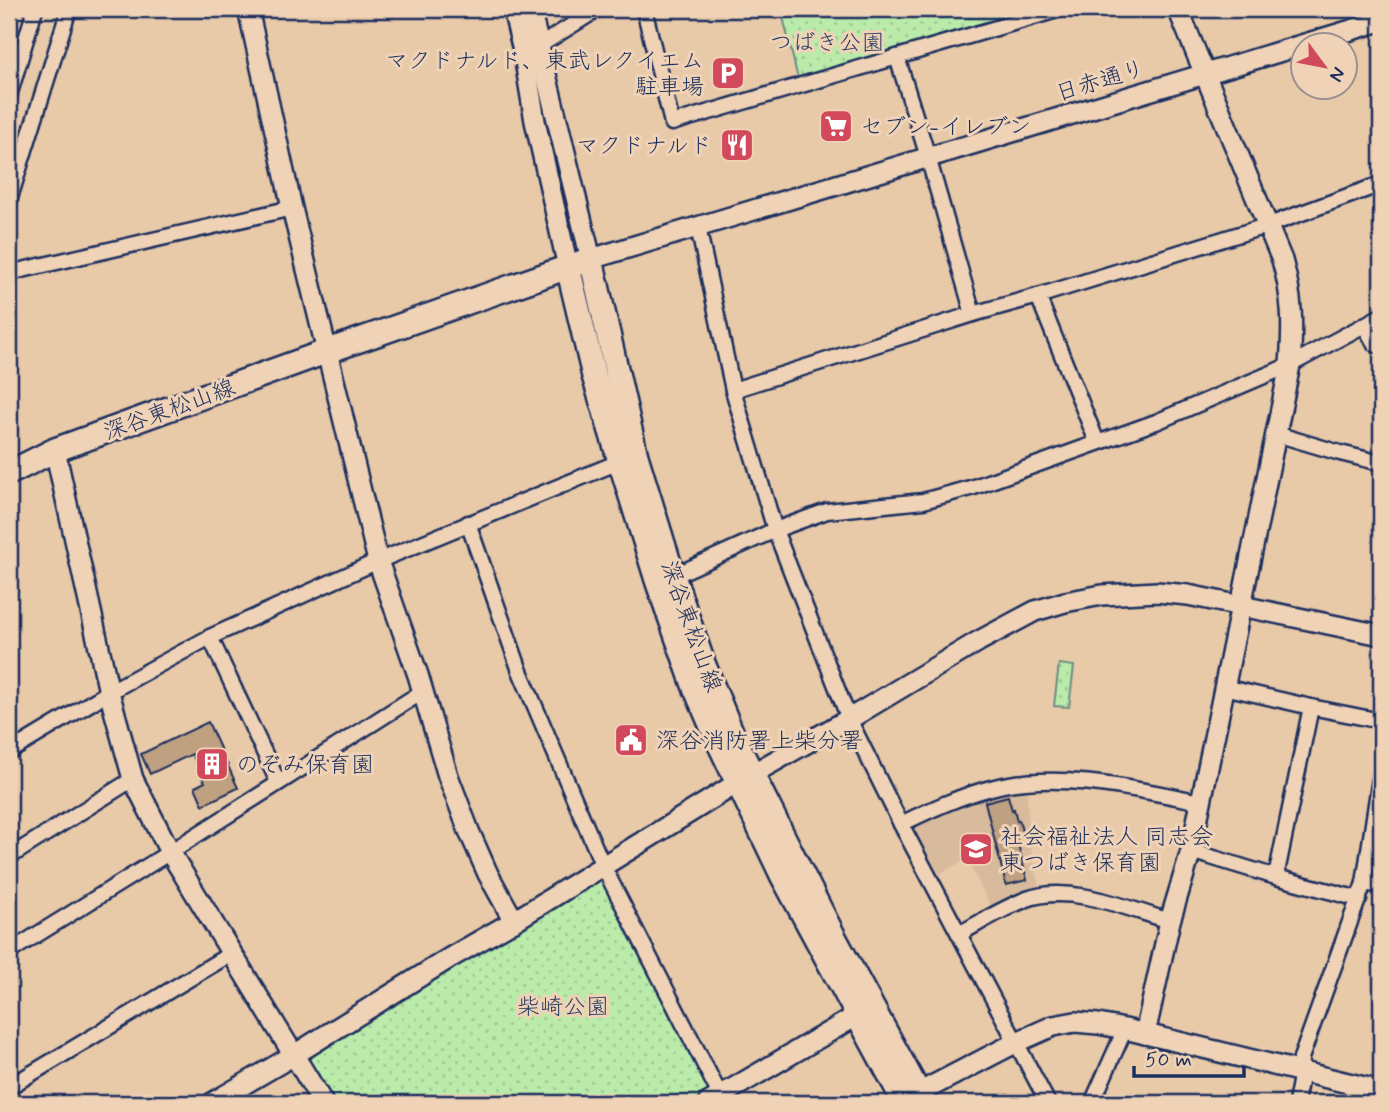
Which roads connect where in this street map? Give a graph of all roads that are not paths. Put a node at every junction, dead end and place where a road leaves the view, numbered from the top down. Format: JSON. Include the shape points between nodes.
{"nodes":[{"id":1,"x":35,"y":9,"type":"edge"},
{"id":2,"x":69,"y":9,"type":"edge"},
{"id":3,"x":248,"y":9,"type":"edge"},
{"id":4,"x":513,"y":9,"type":"edge"},
{"id":5,"x":530,"y":9,"type":"edge"},
{"id":6,"x":598,"y":9,"type":"edge"},
{"id":7,"x":644,"y":9,"type":"edge"},
{"id":8,"x":1061,"y":9,"type":"edge"},
{"id":9,"x":1178,"y":9,"type":"edge"},
{"id":10,"x":1381,"y":21,"type":"edge"},
{"id":11,"x":15,"y":50,"type":"edge"},
{"id":12,"x":531,"y":50,"type":"junction"},
{"id":13,"x":897,"y":57,"type":"junction"},
{"id":14,"x":1205,"y":74,"type":"junction"},
{"id":15,"x":9,"y":96,"type":"edge"},
{"id":16,"x":928,"y":157,"type":"junction"},
{"id":17,"x":1381,"y":184,"type":"edge"},
{"id":18,"x":9,"y":201,"type":"edge"},
{"id":19,"x":292,"y":208,"type":"junction"},
{"id":20,"x":1269,"y":225,"type":"junction"},
{"id":21,"x":698,"y":227,"type":"junction"},
{"id":22,"x":591,"y":259,"type":"junction"},
{"id":23,"x":568,"y":267,"type":"junction"},
{"id":24,"x":9,"y":273,"type":"edge"},
{"id":25,"x":1038,"y":296,"type":"junction"},
{"id":26,"x":973,"y":314,"type":"junction"},
{"id":27,"x":1381,"y":316,"type":"edge"},
{"id":28,"x":1364,"y":325,"type":"junction"},
{"id":29,"x":1381,"y":346,"type":"edge"},
{"id":30,"x":328,"y":351,"type":"junction"},
{"id":31,"x":1290,"y":365,"type":"junction"},
{"id":32,"x":733,"y":390,"type":"junction"},
{"id":33,"x":1276,"y":434,"type":"junction"},
{"id":34,"x":1097,"y":442,"type":"junction"},
{"id":35,"x":55,"y":450,"type":"junction"},
{"id":36,"x":628,"y":458,"type":"junction"},
{"id":37,"x":1381,"y":463,"type":"edge"},
{"id":38,"x":9,"y":473,"type":"edge"},
{"id":39,"x":468,"y":523,"type":"junction"},
{"id":40,"x":775,"y":530,"type":"junction"},
{"id":41,"x":378,"y":562,"type":"junction"},
{"id":42,"x":665,"y":580,"type":"junction"},
{"id":43,"x":1240,"y":605,"type":"junction"},
{"id":44,"x":1381,"y":635,"type":"edge"},
{"id":45,"x":210,"y":637,"type":"junction"},
{"id":46,"x":1224,"y":687,"type":"junction"},
{"id":47,"x":109,"y":692,"type":"junction"},
{"id":48,"x":422,"y":692,"type":"junction"},
{"id":49,"x":1311,"y":707,"type":"junction"},
{"id":50,"x":849,"y":719,"type":"junction"},
{"id":51,"x":1381,"y":721,"type":"edge"},
{"id":52,"x":9,"y":752,"type":"edge"},
{"id":53,"x":1381,"y":771,"type":"edge"},
{"id":54,"x":133,"y":779,"type":"junction"},
{"id":55,"x":745,"y":779,"type":"junction"},
{"id":56,"x":278,"y":782,"type":"junction"},
{"id":57,"x":1201,"y":802,"type":"junction"},
{"id":58,"x":901,"y":824,"type":"junction"},
{"id":59,"x":1191,"y":851,"type":"junction"},
{"id":60,"x":170,"y":852,"type":"junction"},
{"id":61,"x":9,"y":857,"type":"edge"},
{"id":62,"x":603,"y":866,"type":"junction"},
{"id":63,"x":1276,"y":877,"type":"junction"},
{"id":64,"x":1364,"y":883,"type":"junction"},
{"id":65,"x":1381,"y":887,"type":"edge"},
{"id":66,"x":1359,"y":899,"type":"junction"},
{"id":67,"x":514,"y":921,"type":"junction"},
{"id":68,"x":1170,"y":921,"type":"junction"},
{"id":69,"x":958,"y":934,"type":"junction"},
{"id":70,"x":9,"y":952,"type":"edge"},
{"id":71,"x":232,"y":953,"type":"junction"},
{"id":72,"x":865,"y":1011,"type":"junction"},
{"id":73,"x":1125,"y":1029,"type":"junction"},
{"id":74,"x":1145,"y":1034,"type":"junction"},
{"id":75,"x":1017,"y":1042,"type":"junction"},
{"id":76,"x":294,"y":1055,"type":"junction"},
{"id":77,"x":1300,"y":1072,"type":"junction"},
{"id":78,"x":9,"y":1087,"type":"edge"},
{"id":79,"x":1381,"y":1091,"type":"edge"},
{"id":80,"x":913,"y":1100,"type":"edge"},
{"id":81,"x":717,"y":1101,"type":"edge"},
{"id":82,"x":212,"y":1103,"type":"edge"},
{"id":83,"x":323,"y":1103,"type":"edge"},
{"id":84,"x":1048,"y":1103,"type":"edge"},
{"id":85,"x":1092,"y":1103,"type":"edge"},
{"id":86,"x":1296,"y":1103,"type":"edge"}],
"edges":[{"from":1,"to":11,"type":"street"},
{"from":2,"to":18,"type":"street"},
{"from":3,"to":19,"type":"street"},
{"from":4,"to":12,"type":"street"},
{"from":5,"to":12,"type":"street"},
{"from":6,"to":12,"type":"street"},
{"from":7,"to":13,"type":"street","via":[[672,123]]},
{"from":8,"to":13,"type":"street"},
{"from":9,"to":14,"type":"street"},
{"from":10,"to":14,"type":"street","name":"日赤通り"},
{"from":11,"to":15,"type":"street"},
{"from":12,"to":22,"type":"street"},
{"from":12,"to":23,"type":"street","via":[[535,121]]},
{"from":13,"to":16,"type":"street"},
{"from":14,"to":16,"type":"street","name":"日赤通り"},
{"from":14,"to":20,"type":"street"},
{"from":16,"to":21,"type":"street","name":"日赤通り"},
{"from":16,"to":26,"type":"street"},
{"from":17,"to":20,"type":"street"},
{"from":19,"to":24,"type":"street"},
{"from":19,"to":30,"type":"street"},
{"from":20,"to":25,"type":"street"},
{"from":20,"to":31,"type":"street","via":[[1290,288]]},
{"from":21,"to":22,"type":"street","name":"日赤通り"},
{"from":21,"to":32,"type":"street"},
{"from":22,"to":23,"type":"main road","name":"深谷東松山線"},
{"from":22,"to":36,"type":"main road","name":"深谷東松山線"},
{"from":23,"to":30,"type":"main road","name":"深谷東松山線"},
{"from":23,"to":36,"type":"main road","name":"深谷東松山線","via":[[594,376]]},
{"from":25,"to":26,"type":"street"},
{"from":25,"to":34,"type":"street"},
{"from":26,"to":32,"type":"street"},
{"from":27,"to":28,"type":"street"},
{"from":28,"to":29,"type":"street"},
{"from":28,"to":31,"type":"street"},
{"from":30,"to":35,"type":"main road","name":"深谷東松山線"},
{"from":30,"to":41,"type":"street"},
{"from":31,"to":33,"type":"street"},
{"from":31,"to":34,"type":"street"},
{"from":32,"to":40,"type":"street"},
{"from":33,"to":37,"type":"street"},
{"from":33,"to":43,"type":"street"},
{"from":34,"to":40,"type":"street","via":[[923,501],[827,511]]},
{"from":35,"to":38,"type":"main road","name":"深谷東松山線"},
{"from":35,"to":47,"type":"street"},
{"from":36,"to":39,"type":"street"},
{"from":36,"to":42,"type":"main road","name":"深谷東松山線"},
{"from":39,"to":41,"type":"street"},
{"from":39,"to":62,"type":"street","via":[[520,671]]},
{"from":40,"to":42,"type":"street"},
{"from":40,"to":50,"type":"street"},
{"from":41,"to":45,"type":"street"},
{"from":41,"to":48,"type":"street"},
{"from":42,"to":55,"type":"main road","name":"深谷東松山線","via":[[733,736]]},
{"from":43,"to":44,"type":"street"},
{"from":43,"to":46,"type":"street"},
{"from":43,"to":50,"type":"street","via":[[1157,592],[1065,602],[1035,611],[979,641]]},
{"from":45,"to":47,"type":"street"},
{"from":45,"to":56,"type":"street"},
{"from":46,"to":49,"type":"street"},
{"from":46,"to":57,"type":"street"},
{"from":47,"to":52,"type":"street"},
{"from":47,"to":54,"type":"street"},
{"from":48,"to":56,"type":"street"},
{"from":48,"to":67,"type":"street","via":[[469,831]]},
{"from":49,"to":51,"type":"street"},
{"from":49,"to":63,"type":"street"},
{"from":50,"to":55,"type":"street"},
{"from":50,"to":58,"type":"street"},
{"from":53,"to":64,"type":"street"},
{"from":54,"to":60,"type":"street"},
{"from":54,"to":61,"type":"street"},
{"from":55,"to":62,"type":"street"},
{"from":55,"to":72,"type":"main road","name":"深谷東松山線","via":[[834,937]]},
{"from":56,"to":60,"type":"street"},
{"from":57,"to":58,"type":"street","via":[[1101,784],[1032,782],[994,787]]},
{"from":57,"to":59,"type":"street"},
{"from":58,"to":69,"type":"street"},
{"from":59,"to":63,"type":"street"},
{"from":59,"to":68,"type":"street"},
{"from":60,"to":70,"type":"street"},
{"from":60,"to":71,"type":"street"},
{"from":62,"to":67,"type":"street"},
{"from":62,"to":81,"type":"street"},
{"from":63,"to":66,"type":"street"},
{"from":64,"to":65,"type":"street"},
{"from":64,"to":66,"type":"street"},
{"from":66,"to":77,"type":"street","via":[[1301,1058]]},
{"from":67,"to":76,"type":"street"},
{"from":68,"to":69,"type":"street","via":[[1088,897],[1055,894],[1028,898]]},
{"from":68,"to":74,"type":"street"},
{"from":69,"to":75,"type":"street"},
{"from":71,"to":76,"type":"street"},
{"from":71,"to":78,"type":"street"},
{"from":72,"to":80,"type":"main road","name":"深谷東松山線"},
{"from":72,"to":81,"type":"street"},
{"from":73,"to":74,"type":"street"},
{"from":73,"to":75,"type":"street","via":[[1075,1022]]},
{"from":73,"to":85,"type":"street"},
{"from":74,"to":77,"type":"street"},
{"from":75,"to":80,"type":"street"},
{"from":75,"to":84,"type":"street"},
{"from":76,"to":82,"type":"street"},
{"from":76,"to":83,"type":"street"},
{"from":77,"to":79,"type":"street"},
{"from":77,"to":86,"type":"street"}]}
